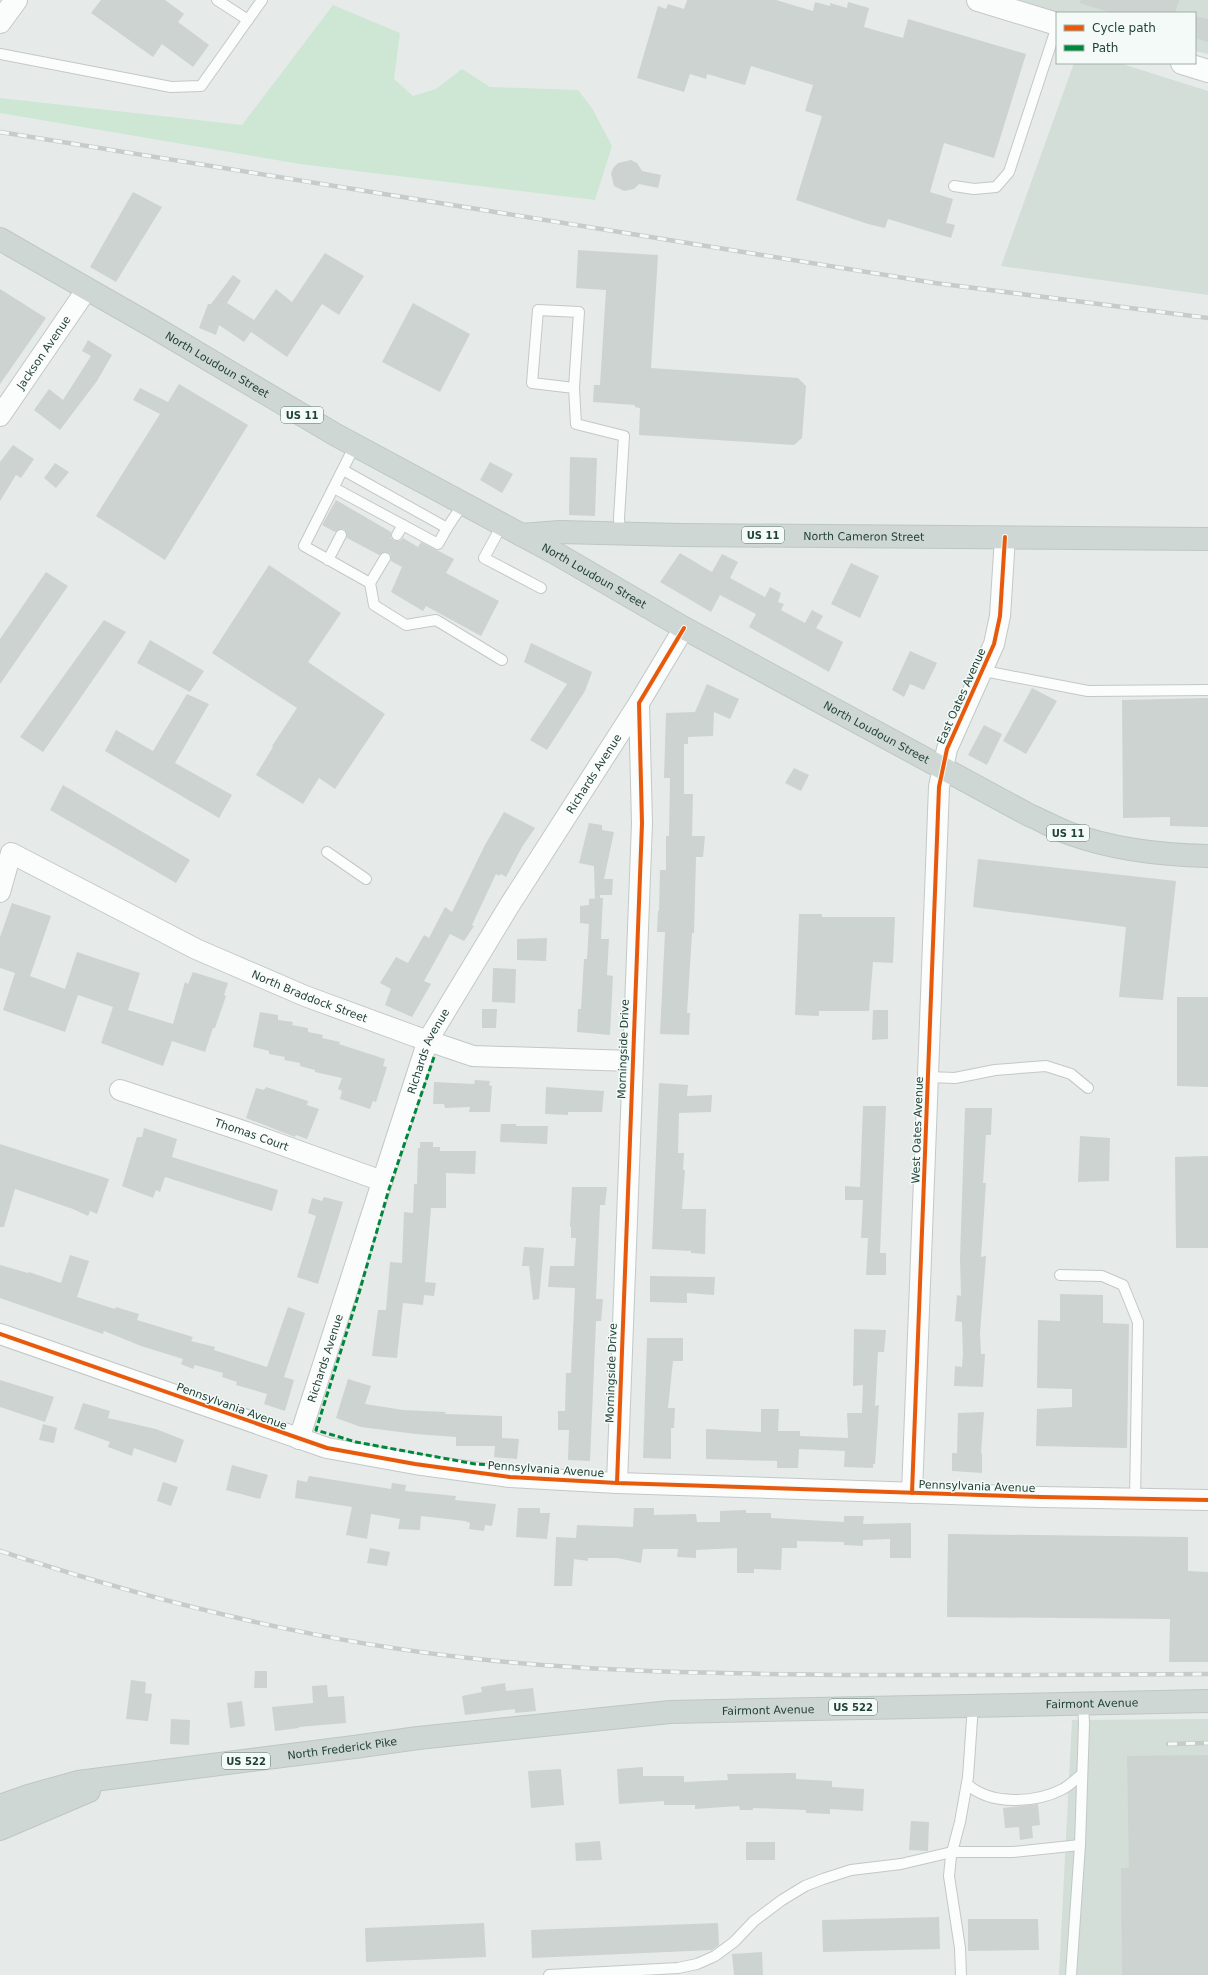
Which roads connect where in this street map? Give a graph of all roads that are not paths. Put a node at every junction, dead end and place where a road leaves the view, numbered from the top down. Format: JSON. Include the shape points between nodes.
{"nodes":[{"id":1,"x":16,"y":0,"type":"edge"},
{"id":2,"x":218,"y":0,"type":"edge"},
{"id":3,"x":262,"y":0,"type":"edge"},
{"id":4,"x":978,"y":0,"type":"edge"},
{"id":5,"x":248,"y":20,"type":"junction"},
{"id":6,"x":0,"y":22,"type":"edge"},
{"id":7,"x":1056,"y":25,"type":"edge"},
{"id":8,"x":1056,"y":28,"type":"edge"},
{"id":9,"x":0,"y":54,"type":"edge"},
{"id":10,"x":1185,"y":64,"type":"edge"},
{"id":11,"x":1208,"y":71,"type":"edge"},
{"id":12,"x":954,"y":186,"type":"dead end"},
{"id":13,"x":0,"y":239,"type":"edge"},
{"id":14,"x":87,"y":289,"type":"junction"},
{"id":15,"x":574,"y":388,"type":"junction"},
{"id":16,"x":0,"y":416,"type":"edge"},
{"id":17,"x":355,"y":445,"type":"junction"},
{"id":18,"x":343,"y":470,"type":"junction"},
{"id":19,"x":334,"y":488,"type":"junction"},
{"id":20,"x":359,"y":501,"type":"junction"},
{"id":21,"x":464,"y":504,"type":"junction"},
{"id":22,"x":354,"y":510,"type":"dead end"},
{"id":23,"x":403,"y":525,"type":"junction"},
{"id":24,"x":447,"y":528,"type":"junction"},
{"id":25,"x":511,"y":530,"type":"junction"},
{"id":26,"x":568,"y":532,"type":"junction"},
{"id":27,"x":620,"y":534,"type":"junction"},
{"id":28,"x":342,"y":535,"type":"dead end"},
{"id":29,"x":397,"y":535,"type":"dead end"},
{"id":30,"x":1005,"y":537,"type":"junction"},
{"id":31,"x":1208,"y":539,"type":"edge"},
{"id":32,"x":557,"y":554,"type":"junction"},
{"id":33,"x":385,"y":558,"type":"dead end"},
{"id":34,"x":328,"y":560,"type":"junction"},
{"id":35,"x":370,"y":583,"type":"junction"},
{"id":36,"x":541,"y":588,"type":"dead end"},
{"id":37,"x":684,"y":628,"type":"junction"},
{"id":38,"x":502,"y":660,"type":"dead end"},
{"id":39,"x":984,"y":670,"type":"junction"},
{"id":40,"x":1208,"y":690,"type":"edge"},
{"id":41,"x":639,"y":703,"type":"junction"},
{"id":42,"x":942,"y":767,"type":"junction"},
{"id":43,"x":327,"y":852,"type":"dead end"},
{"id":44,"x":1208,"y":856,"type":"edge"},
{"id":45,"x":366,"y":879,"type":"dead end"},
{"id":46,"x":0,"y":892,"type":"edge"},
{"id":47,"x":428,"y":1040,"type":"junction"},
{"id":48,"x":632,"y":1061,"type":"junction"},
{"id":49,"x":928,"y":1077,"type":"junction"},
{"id":50,"x":1088,"y":1088,"type":"dead end"},
{"id":51,"x":120,"y":1090,"type":"dead end"},
{"id":52,"x":382,"y":1181,"type":"junction"},
{"id":53,"x":1060,"y":1275,"type":"dead end"},
{"id":54,"x":0,"y":1334,"type":"edge"},
{"id":55,"x":298,"y":1439,"type":"junction"},
{"id":56,"x":616,"y":1483,"type":"junction"},
{"id":57,"x":912,"y":1493,"type":"junction"},
{"id":58,"x":1135,"y":1499,"type":"junction"},
{"id":59,"x":1208,"y":1500,"type":"edge"},
{"id":60,"x":1208,"y":1701,"type":"edge"},
{"id":61,"x":1083,"y":1704,"type":"junction"},
{"id":62,"x":973,"y":1705,"type":"junction"},
{"id":63,"x":498,"y":1729,"type":"joint"},
{"id":64,"x":1082,"y":1774,"type":"junction"},
{"id":65,"x":139,"y":1775,"type":"junction"},
{"id":66,"x":967,"y":1784,"type":"junction"},
{"id":67,"x":0,"y":1806,"type":"edge"},
{"id":68,"x":0,"y":1829,"type":"edge"},
{"id":69,"x":1080,"y":1845,"type":"junction"},
{"id":70,"x":952,"y":1852,"type":"junction"},
{"id":71,"x":549,"y":1975,"type":"edge"},
{"id":72,"x":961,"y":1975,"type":"edge"},
{"id":73,"x":1071,"y":1975,"type":"edge"}],
"edges":[{"from":1,"to":6,"type":"street"},
{"from":2,"to":5,"type":"lane"},
{"from":3,"to":5,"type":"lane"},
{"from":4,"to":7,"type":"street"},
{"from":5,"to":9,"type":"lane","via":[[201,86],[171,87]]},
{"from":8,"to":12,"type":"lane","via":[[1009,172],[996,187],[974,189]]},
{"from":10,"to":11,"type":"street"},
{"from":13,"to":14,"type":"main road","name":"North Loudoun Street","number":"US 11"},
{"from":14,"to":16,"type":"street","name":"Jackson Avenue"},
{"from":14,"to":17,"type":"main road","name":"North Loudoun Street","number":"US 11"},
{"from":15,"to":15,"type":"lane","via":[[579,312],[538,310],[532,382]]},
{"from":15,"to":27,"type":"lane","via":[[576,424],[624,436]]},
{"from":17,"to":18,"type":"lane"},
{"from":17,"to":21,"type":"main road","name":"North Loudoun Street","number":"US 11"},
{"from":18,"to":19,"type":"lane"},
{"from":18,"to":24,"type":"lane"},
{"from":19,"to":20,"type":"lane"},
{"from":19,"to":34,"type":"lane","via":[[304,546]]},
{"from":20,"to":22,"type":"lane"},
{"from":20,"to":23,"type":"lane"},
{"from":21,"to":24,"type":"lane"},
{"from":21,"to":25,"type":"main road","name":"North Loudoun Street","number":"US 11"},
{"from":23,"to":24,"type":"lane","via":[[438,544]]},
{"from":23,"to":29,"type":"lane"},
{"from":25,"to":26,"type":"main road","name":"North Cameron Street","number":"US 11"},
{"from":25,"to":32,"type":"main road","name":"North Loudoun Street","number":"US 11"},
{"from":25,"to":36,"type":"lane","via":[[484,558]]},
{"from":26,"to":27,"type":"main road","name":"North Cameron Street","number":"US 11"},
{"from":26,"to":32,"type":"main road"},
{"from":27,"to":30,"type":"main road","name":"North Cameron Street","number":"US 11"},
{"from":28,"to":34,"type":"lane"},
{"from":30,"to":31,"type":"main road","name":"North Cameron Street","number":"US 11"},
{"from":30,"to":39,"type":"street","name":"East Oates Avenue","via":[[1000,616],[994,644]]},
{"from":32,"to":37,"type":"main road","name":"North Loudoun Street","number":"US 11"},
{"from":33,"to":35,"type":"lane"},
{"from":34,"to":35,"type":"lane"},
{"from":35,"to":38,"type":"lane","via":[[374,605],[406,625],[436,620]]},
{"from":37,"to":41,"type":"street"},
{"from":37,"to":42,"type":"main road","name":"North Loudoun Street","number":"US 11"},
{"from":39,"to":40,"type":"lane","via":[[1088,690]]},
{"from":39,"to":42,"type":"street","name":"East Oates Avenue","via":[[947,749]]},
{"from":41,"to":47,"type":"street","name":"Richards Avenue","via":[[509,906]]},
{"from":41,"to":48,"type":"street","name":"Morningside Drive","via":[[642,823]]},
{"from":42,"to":44,"type":"main road","name":"North Loudoun Street","number":"US 11","via":[[1029,815],[1070,834],[1133,850]]},
{"from":42,"to":49,"type":"street","name":"West Oates Avenue","via":[[939,787]]},
{"from":43,"to":45,"type":"lane"},
{"from":46,"to":47,"type":"street","name":"North Braddock Street","via":[[10,853],[196,949],[305,996]]},
{"from":47,"to":48,"type":"street","name":"North Braddock Street","via":[[473,1056]]},
{"from":47,"to":52,"type":"street","name":"Richards Avenue"},
{"from":48,"to":56,"type":"street","name":"Morningside Drive"},
{"from":49,"to":50,"type":"lane","via":[[955,1078],[995,1070],[1046,1066],[1071,1074]]},
{"from":49,"to":57,"type":"street","name":"West Oates Avenue"},
{"from":51,"to":52,"type":"street","name":"Thomas Court"},
{"from":52,"to":55,"type":"street","name":"Richards Avenue"},
{"from":53,"to":58,"type":"lane","via":[[1102,1276],[1123,1285],[1138,1322]]},
{"from":54,"to":55,"type":"street","name":"Pennsylvania Avenue"},
{"from":55,"to":56,"type":"street","name":"Pennsylvania Avenue","via":[[327,1448],[431,1467],[510,1477]]},
{"from":56,"to":57,"type":"street","name":"Pennsylvania Avenue"},
{"from":57,"to":58,"type":"street","name":"Pennsylvania Avenue"},
{"from":58,"to":59,"type":"street","name":"Pennsylvania Avenue"},
{"from":60,"to":61,"type":"main road","name":"Fairmont Avenue","number":"US 522"},
{"from":61,"to":62,"type":"main road","name":"Fairmont Avenue","number":"US 522"},
{"from":61,"to":64,"type":"lane"},
{"from":62,"to":63,"type":"main road","name":"Fairmont Avenue","number":"US 522","via":[[670,1712]]},
{"from":62,"to":66,"type":"lane"},
{"from":63,"to":65,"type":"main road","name":"North Frederick Pike","number":"US 522"},
{"from":64,"to":66,"type":"lane","via":[[1064,1788],[1041,1797],[1015,1800],[983,1794]]},
{"from":64,"to":69,"type":"lane"},
{"from":65,"to":67,"type":"main road","name":"North Frederick Pike","number":"US 522","via":[[78,1782]]},
{"from":65,"to":68,"type":"main road","name":"North Frederick Pike","number":"US 522","via":[[84,1792]]},
{"from":66,"to":70,"type":"lane"},
{"from":69,"to":70,"type":"lane","via":[[1014,1852]]},
{"from":69,"to":73,"type":"lane"},
{"from":70,"to":71,"type":"lane","via":[[901,1864],[852,1870],[817,1881],[782,1900],[715,1956],[697,1964],[678,1968]]},
{"from":70,"to":72,"type":"lane","via":[[950,1884],[960,1948]]}]}
